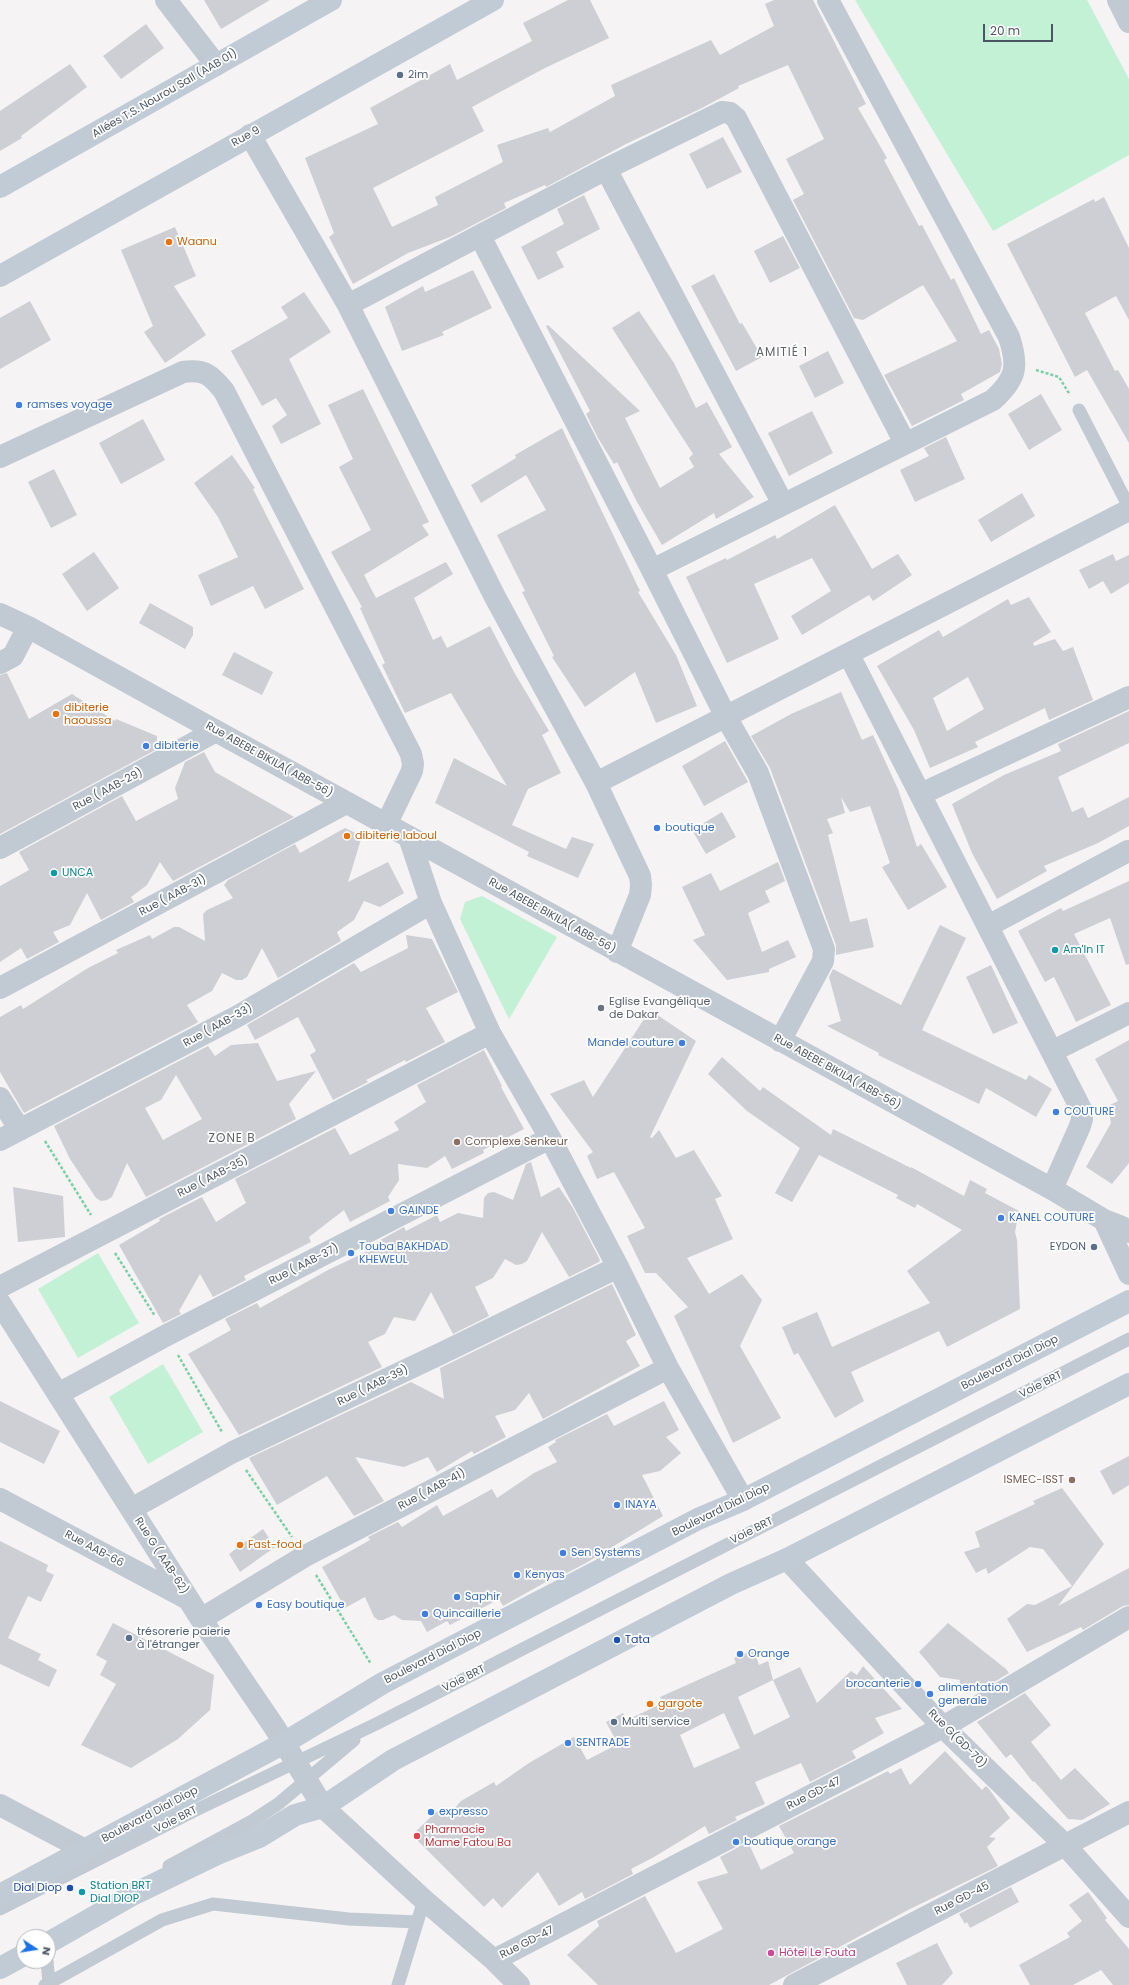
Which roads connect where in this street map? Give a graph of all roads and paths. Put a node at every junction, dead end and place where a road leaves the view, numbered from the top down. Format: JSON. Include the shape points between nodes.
{"nodes":[{"id":1,"x":166,"y":0,"type":"edge"},
{"id":2,"x":331,"y":0,"type":"edge"},
{"id":3,"x":493,"y":0,"type":"edge"},
{"id":4,"x":828,"y":0,"type":"edge"},
{"id":5,"x":1118,"y":0,"type":"edge"},
{"id":6,"x":1129,"y":22,"type":"edge"},
{"id":7,"x":216,"y":65,"type":"junction"},
{"id":8,"x":250,"y":135,"type":"junction"},
{"id":9,"x":606,"y":169,"type":"junction"},
{"id":10,"x":0,"y":187,"type":"edge"},
{"id":11,"x":480,"y":236,"type":"junction"},
{"id":12,"x":0,"y":276,"type":"edge"},
{"id":13,"x":348,"y":305,"type":"junction"},
{"id":14,"x":1014,"y":372,"type":"junction"},
{"id":15,"x":1079,"y":410,"type":"joint"},
{"id":16,"x":905,"y":443,"type":"junction"},
{"id":17,"x":0,"y":457,"type":"edge"},
{"id":18,"x":783,"y":504,"type":"junction"},
{"id":19,"x":1129,"y":508,"type":"edge"},
{"id":20,"x":652,"y":570,"type":"junction"},
{"id":21,"x":0,"y":614,"type":"edge"},
{"id":22,"x":28,"y":626,"type":"junction"},
{"id":23,"x":849,"y":655,"type":"junction"},
{"id":24,"x":0,"y":663,"type":"edge"},
{"id":25,"x":1129,"y":697,"type":"edge"},
{"id":26,"x":726,"y":717,"type":"junction"},
{"id":27,"x":216,"y":731,"type":"junction"},
{"id":28,"x":596,"y":783,"type":"junction"},
{"id":29,"x":921,"y":794,"type":"junction"},
{"id":30,"x":346,"y":803,"type":"junction"},
{"id":31,"x":386,"y":825,"type":"junction"},
{"id":32,"x":409,"y":837,"type":"junction"},
{"id":33,"x":0,"y":848,"type":"edge"},
{"id":34,"x":1128,"y":851,"type":"edge"},
{"id":35,"x":431,"y":903,"type":"junction"},
{"id":36,"x":988,"y":926,"type":"junction"},
{"id":37,"x":617,"y":952,"type":"junction"},
{"id":38,"x":0,"y":988,"type":"edge"},
{"id":39,"x":1129,"y":1013,"type":"edge"},
{"id":40,"x":490,"y":1033,"type":"junction"},
{"id":41,"x":780,"y":1041,"type":"junction"},
{"id":42,"x":1052,"y":1051,"type":"junction"},
{"id":43,"x":0,"y":1098,"type":"edge"},
{"id":44,"x":26,"y":1126,"type":"junction"},
{"id":45,"x":550,"y":1138,"type":"junction"},
{"id":46,"x":0,"y":1140,"type":"edge"},
{"id":47,"x":1052,"y":1190,"type":"junction"},
{"id":48,"x":1104,"y":1220,"type":"junction"},
{"id":49,"x":1129,"y":1232,"type":"edge"},
{"id":50,"x":103,"y":1234,"type":"junction"},
{"id":51,"x":618,"y":1267,"type":"junction"},
{"id":52,"x":1129,"y":1274,"type":"edge"},
{"id":53,"x":0,"y":1287,"type":"edge"},
{"id":54,"x":1129,"y":1301,"type":"edge"},
{"id":55,"x":0,"y":1303,"type":"edge"},
{"id":56,"x":167,"y":1335,"type":"junction"},
{"id":57,"x":1129,"y":1339,"type":"edge"},
{"id":58,"x":668,"y":1368,"type":"junction"},
{"id":59,"x":1129,"y":1384,"type":"edge"},
{"id":60,"x":58,"y":1394,"type":"junction"},
{"id":61,"x":233,"y":1452,"type":"junction"},
{"id":62,"x":0,"y":1499,"type":"edge"},
{"id":63,"x":743,"y":1500,"type":"junction"},
{"id":64,"x":131,"y":1509,"type":"junction"},
{"id":65,"x":787,"y":1559,"type":"junction"},
{"id":66,"x":189,"y":1599,"type":"junction"},
{"id":67,"x":1129,"y":1617,"type":"edge"},
{"id":68,"x":201,"y":1619,"type":"junction"},
{"id":69,"x":376,"y":1724,"type":"junction"},
{"id":70,"x":943,"y":1727,"type":"junction"},
{"id":71,"x":284,"y":1743,"type":"junction"},
{"id":72,"x":301,"y":1770,"type":"junction"},
{"id":73,"x":0,"y":1805,"type":"edge"},
{"id":74,"x":324,"y":1807,"type":"junction"},
{"id":75,"x":1129,"y":1812,"type":"edge"},
{"id":76,"x":1065,"y":1845,"type":"junction"},
{"id":77,"x":85,"y":1850,"type":"junction"},
{"id":78,"x":0,"y":1895,"type":"edge"},
{"id":79,"x":424,"y":1900,"type":"junction"},
{"id":80,"x":0,"y":1909,"type":"edge"},
{"id":81,"x":1129,"y":1916,"type":"edge"},
{"id":82,"x":417,"y":1922,"type":"junction"},
{"id":83,"x":56,"y":1929,"type":"edge"},
{"id":84,"x":56,"y":1938,"type":"edge"},
{"id":85,"x":16,"y":1950,"type":"edge"},
{"id":86,"x":0,"y":1959,"type":"edge"},
{"id":87,"x":16,"y":1959,"type":"edge"},
{"id":88,"x":494,"y":1960,"type":"junction"},
{"id":89,"x":0,"y":1968,"type":"edge"},
{"id":90,"x":47,"y":1969,"type":"edge"},
{"id":91,"x":48,"y":1984,"type":"edge"},
{"id":92,"x":398,"y":1985,"type":"edge"},
{"id":93,"x":519,"y":1985,"type":"edge"},
{"id":94,"x":794,"y":1985,"type":"edge"}],
"edges":[{"from":1,"to":7,"type":"street"},
{"from":2,"to":7,"type":"street","name":"Allées T.S. Nourou Sall (AAB 01)"},
{"from":3,"to":8,"type":"street","name":"Rue 9"},
{"from":4,"to":14,"type":"street","via":[[1009,337],[1015,356]]},
{"from":5,"to":6,"type":"street"},
{"from":7,"to":10,"type":"street","name":"Allées T.S. Nourou Sall (AAB 01)"},
{"from":8,"to":12,"type":"street","name":"Rue 9"},
{"from":8,"to":13,"type":"street"},
{"from":9,"to":11,"type":"street"},
{"from":9,"to":16,"type":"street","via":[[722,112],[730,113],[736,118]]},
{"from":9,"to":18,"type":"street"},
{"from":11,"to":13,"type":"street"},
{"from":11,"to":20,"type":"street"},
{"from":13,"to":28,"type":"street","via":[[495,597]]},
{"from":14,"to":15,"type":"path","via":[[1038,370],[1059,377]]},
{"from":14,"to":16,"type":"street","via":[[1006,388],[992,400]]},
{"from":15,"to":19,"type":"lane"},
{"from":16,"to":18,"type":"street"},
{"from":17,"to":31,"type":"street","via":[[184,372],[196,370],[214,378],[224,391],[411,754],[412,771]]},
{"from":18,"to":20,"type":"street"},
{"from":19,"to":23,"type":"street"},
{"from":20,"to":26,"type":"street"},
{"from":21,"to":22,"type":"street","name":"Rue ABEBE BIKILA( ABB-56)"},
{"from":22,"to":24,"type":"street","via":[[13,656]]},
{"from":22,"to":27,"type":"street","name":"Rue ABEBE BIKILA( ABB-56)"},
{"from":23,"to":26,"type":"street"},
{"from":23,"to":29,"type":"street"},
{"from":25,"to":29,"type":"street"},
{"from":26,"to":28,"type":"street"},
{"from":26,"to":41,"type":"street","via":[[758,773],[824,949],[823,961]]},
{"from":27,"to":30,"type":"street","name":"Rue ABEBE BIKILA( ABB-56)"},
{"from":27,"to":33,"type":"street","name":"Rue ( AAB-29)"},
{"from":28,"to":37,"type":"street","via":[[640,876],[640,895]]},
{"from":29,"to":36,"type":"street"},
{"from":30,"to":31,"type":"street","name":"Rue ABEBE BIKILA( ABB-56)"},
{"from":30,"to":38,"type":"street","name":"Rue ( AAB-31)"},
{"from":31,"to":32,"type":"street","name":"Rue ABEBE BIKILA( ABB-56)"},
{"from":32,"to":35,"type":"street"},
{"from":32,"to":37,"type":"street","name":"Rue ABEBE BIKILA( ABB-56)"},
{"from":34,"to":36,"type":"street"},
{"from":35,"to":40,"type":"street"},
{"from":35,"to":44,"type":"street","name":"Rue ( AAB-33)","via":[[238,1016]]},
{"from":36,"to":42,"type":"street"},
{"from":37,"to":41,"type":"street","name":"Rue ABEBE BIKILA( ABB-56)"},
{"from":39,"to":42,"type":"street"},
{"from":40,"to":45,"type":"street"},
{"from":40,"to":50,"type":"street","name":"Rue ( AAB-35)"},
{"from":41,"to":47,"type":"street","name":"Rue ABEBE BIKILA( ABB-56)"},
{"from":42,"to":47,"type":"street","via":[[1082,1111],[1082,1119]]},
{"from":43,"to":44,"type":"street"},
{"from":44,"to":46,"type":"street","name":"Rue ( AAB-33)"},
{"from":44,"to":50,"type":"path"},
{"from":45,"to":51,"type":"street"},
{"from":45,"to":56,"type":"street","name":"Rue ( AAB-37)"},
{"from":47,"to":48,"type":"street","name":"Rue ABEBE BIKILA( ABB-56)"},
{"from":48,"to":49,"type":"street","name":"Rue ABEBE BIKILA( ABB-56)"},
{"from":48,"to":52,"type":"street"},
{"from":50,"to":53,"type":"street","name":"Rue ( AAB-35)"},
{"from":50,"to":56,"type":"path"},
{"from":51,"to":58,"type":"street"},
{"from":51,"to":61,"type":"street","name":"Rue ( AAB-39)"},
{"from":54,"to":63,"type":"street","name":"Boulevard Dial Diop"},
{"from":55,"to":60,"type":"street","name":"Rue G ( AAB-62)"},
{"from":56,"to":60,"type":"street","name":"Rue ( AAB-37)"},
{"from":56,"to":61,"type":"path"},
{"from":57,"to":69,"type":"lane","name":"Voie BRT"},
{"from":58,"to":63,"type":"street"},
{"from":58,"to":68,"type":"street","name":"Rue ( AAB-41)","via":[[305,1556]]},
{"from":59,"to":65,"type":"street"},
{"from":60,"to":64,"type":"street","name":"Rue G ( AAB-62)"},
{"from":61,"to":64,"type":"street","name":"Rue ( AAB-39)"},
{"from":62,"to":66,"type":"street","name":"Rue AAB-66"},
{"from":63,"to":71,"type":"street","name":"Boulevard Dial Diop","via":[[698,1519],[383,1683]]},
{"from":64,"to":66,"type":"street","name":"Rue G ( AAB-62)"},
{"from":65,"to":70,"type":"street","name":"Rue G(GD-70)"},
{"from":65,"to":74,"type":"street","via":[[731,1584],[393,1760]]},
{"from":66,"to":68,"type":"street","name":"Rue G ( AAB-62)"},
{"from":67,"to":70,"type":"street","name":"Rue GD-47"},
{"from":68,"to":71,"type":"street","name":"Rue G ( AAB-62)"},
{"from":69,"to":72,"type":"lane","name":"Voie BRT"},
{"from":69,"to":72,"type":"lane","name":"Voie BRT","via":[[333,1756]]},
{"from":70,"to":76,"type":"street","name":"Rue G(GD-70)"},
{"from":70,"to":88,"type":"street","name":"Rue GD-47"},
{"from":71,"to":72,"type":"street","name":"Rue G ( AAB-62)"},
{"from":71,"to":77,"type":"street","name":"Boulevard Dial Diop"},
{"from":72,"to":74,"type":"street","name":"Rue G ( AAB-62)"},
{"from":72,"to":80,"type":"lane","name":"Voie BRT","via":[[198,1809]]},
{"from":72,"to":83,"type":"lane","name":"Voie BRT","via":[[278,1804],[252,1821]]},
{"from":73,"to":77,"type":"street"},
{"from":74,"to":79,"type":"street","name":"Rue G ( AAB-62)"},
{"from":74,"to":84,"type":"street","via":[[295,1815],[258,1838],[217,1854],[134,1894]]},
{"from":75,"to":76,"type":"street","name":"Rue GD-45"},
{"from":76,"to":81,"type":"street","name":"Rue G(GD-70)"},
{"from":76,"to":94,"type":"street","name":"Rue GD-45"},
{"from":77,"to":78,"type":"street","name":"Boulevard Dial Diop"},
{"from":79,"to":82,"type":"lane"},
{"from":79,"to":88,"type":"street","name":"Rue G ( AAB-62)"},
{"from":82,"to":91,"type":"lane","via":[[349,1919],[213,1904],[162,1920]]},
{"from":82,"to":92,"type":"lane"},
{"from":85,"to":86,"type":"lane"},
{"from":87,"to":89,"type":"street"},
{"from":88,"to":93,"type":"street","name":"Rue G ( AAB-62)"},
{"from":90,"to":91,"type":"lane"}]}
